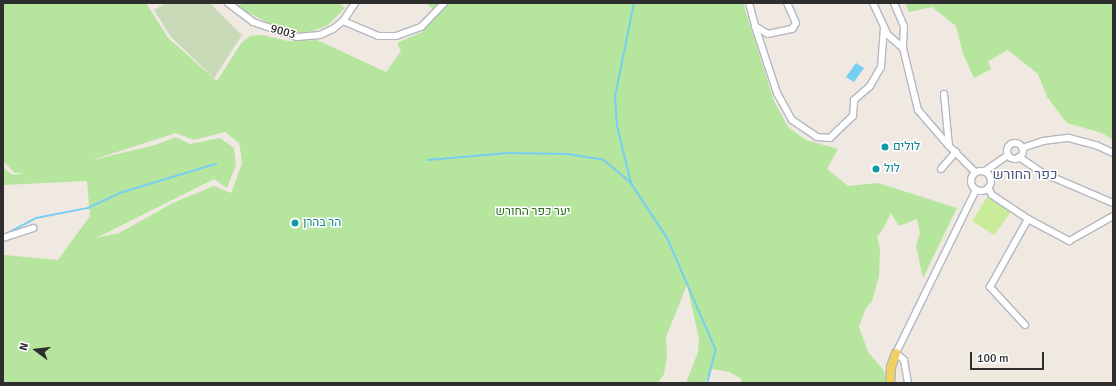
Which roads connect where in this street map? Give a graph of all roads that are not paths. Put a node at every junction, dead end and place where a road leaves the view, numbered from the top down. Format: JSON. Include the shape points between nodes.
{"nodes":[{"id":1,"x":228,"y":3,"type":"edge"},
{"id":2,"x":355,"y":3,"type":"edge"},
{"id":3,"x":444,"y":3,"type":"edge"},
{"id":4,"x":749,"y":3,"type":"edge"},
{"id":5,"x":787,"y":3,"type":"edge"},
{"id":6,"x":873,"y":3,"type":"edge"},
{"id":7,"x":894,"y":3,"type":"edge"},
{"id":8,"x":343,"y":21,"type":"junction"},
{"id":9,"x":755,"y":26,"type":"junction"},
{"id":10,"x":884,"y":28,"type":"junction"},
{"id":11,"x":903,"y":48,"type":"junction"},
{"id":12,"x":944,"y":94,"type":"dead end"},
{"id":13,"x":949,"y":146,"type":"junction"},
{"id":14,"x":1022,"y":148,"type":"junction"},
{"id":15,"x":956,"y":152,"type":"junction"},
{"id":16,"x":1113,"y":153,"type":"edge"},
{"id":17,"x":1008,"y":155,"type":"junction"},
{"id":18,"x":1019,"y":158,"type":"junction"},
{"id":19,"x":941,"y":170,"type":"dead end"},
{"id":20,"x":985,"y":171,"type":"junction"},
{"id":21,"x":975,"y":172,"type":"junction"},
{"id":22,"x":988,"y":188,"type":"junction"},
{"id":23,"x":976,"y":190,"type":"junction"},
{"id":24,"x":1113,"y":203,"type":"edge"},
{"id":25,"x":1113,"y":216,"type":"edge"},
{"id":26,"x":1028,"y":219,"type":"junction"},
{"id":27,"x":33,"y":228,"type":"dead end"},
{"id":28,"x":3,"y":238,"type":"edge"},
{"id":29,"x":1025,"y":325,"type":"dead end"},
{"id":30,"x":896,"y":353,"type":"junction"},
{"id":31,"x":890,"y":383,"type":"edge"},
{"id":32,"x":908,"y":383,"type":"edge"}],
"edges":[{"from":1,"to":8,"type":"street","name":"9003","via":[[253,22],[298,37],[320,36]]},
{"from":2,"to":8,"type":"street","name":"9003"},
{"from":3,"to":8,"type":"street","via":[[422,27],[396,36],[378,36]]},
{"from":4,"to":9,"type":"street"},
{"from":5,"to":9,"type":"street","via":[[796,23],[792,28],[768,34]]},
{"from":6,"to":10,"type":"street"},
{"from":7,"to":11,"type":"street","via":[[904,26]]},
{"from":9,"to":10,"type":"street","via":[[776,93],[792,120],[817,137],[830,138],[852,116],[854,100],[870,86],[881,67]]},
{"from":10,"to":11,"type":"street"},
{"from":11,"to":13,"type":"street","via":[[918,110]]},
{"from":12,"to":13,"type":"street"},
{"from":13,"to":15,"type":"street"},
{"from":14,"to":16,"type":"street","via":[[1043,141],[1069,138],[1091,143]]},
{"from":14,"to":17,"type":"street","via":[[1016,143],[1011,144],[1008,147]]},
{"from":14,"to":18,"type":"street"},
{"from":15,"to":19,"type":"street"},
{"from":15,"to":21,"type":"street"},
{"from":17,"to":18,"type":"street"},
{"from":17,"to":20,"type":"street"},
{"from":18,"to":24,"type":"street","via":[[1043,172]]},
{"from":20,"to":21,"type":"street"},
{"from":20,"to":22,"type":"street","via":[[991,179]]},
{"from":21,"to":23,"type":"street","via":[[970,181]]},
{"from":22,"to":23,"type":"street"},
{"from":22,"to":26,"type":"street","via":[[992,195]]},
{"from":23,"to":30,"type":"street"},
{"from":25,"to":26,"type":"street","via":[[1069,241]]},
{"from":26,"to":29,"type":"street","via":[[990,287]]},
{"from":27,"to":28,"type":"street"},
{"from":30,"to":31,"type":"main road","via":[[891,367]]},
{"from":30,"to":32,"type":"street","via":[[904,360]]}]}
